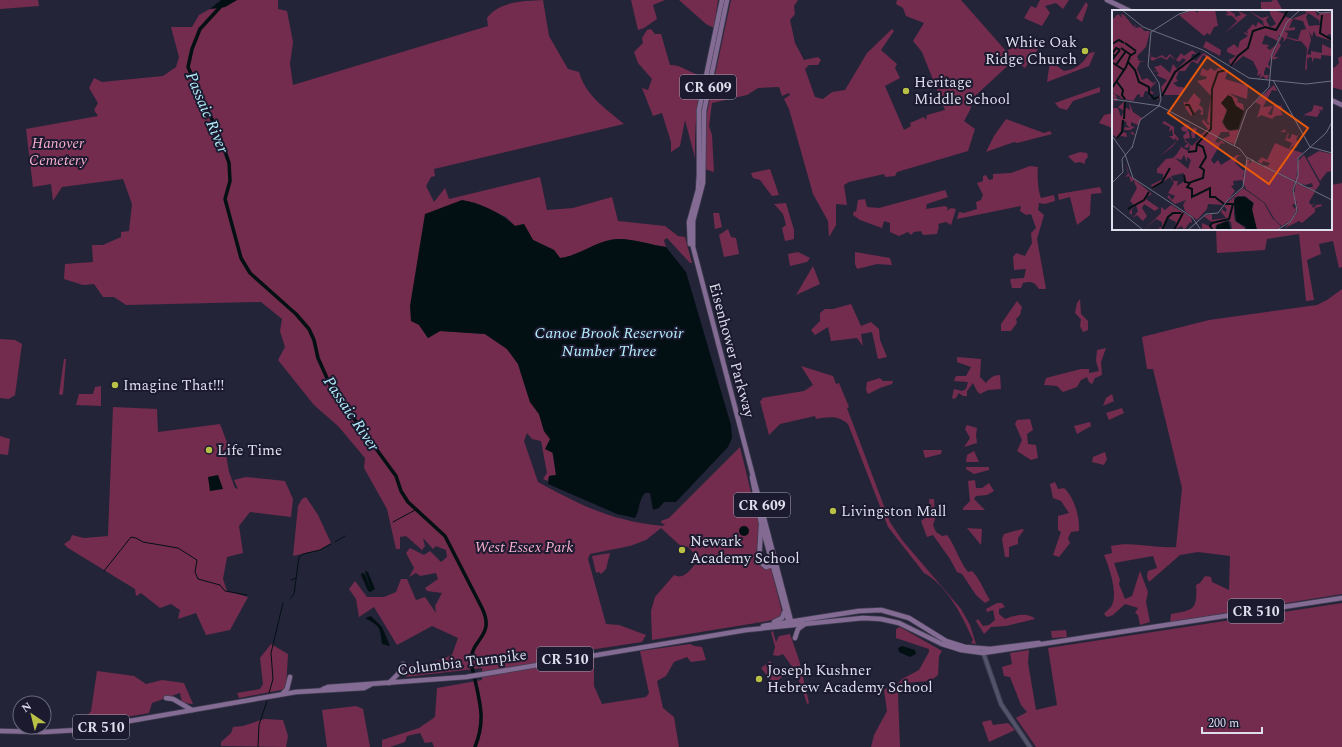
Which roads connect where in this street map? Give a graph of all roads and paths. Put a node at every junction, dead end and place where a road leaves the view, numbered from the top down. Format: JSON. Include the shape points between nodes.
{"nodes":[{"id":1,"x":722,"y":0,"type":"edge"},
{"id":2,"x":727,"y":0,"type":"edge"},
{"id":3,"x":1107,"y":0,"type":"edge"},
{"id":4,"x":1128,"y":10,"type":"edge"},
{"id":5,"x":1332,"y":100,"type":"edge"},
{"id":6,"x":1342,"y":105,"type":"edge"},
{"id":7,"x":695,"y":259,"type":"junction"},
{"id":8,"x":746,"y":448,"type":"junction"},
{"id":9,"x":761,"y":523,"type":"junction"},
{"id":10,"x":775,"y":564,"type":"junction"},
{"id":11,"x":1342,"y":598,"type":"edge"},
{"id":12,"x":787,"y":613,"type":"junction"},
{"id":13,"x":799,"y":620,"type":"junction"},
{"id":14,"x":790,"y":623,"type":"junction"},
{"id":15,"x":806,"y":623,"type":"junction"},
{"id":16,"x":771,"y":624,"type":"junction"},
{"id":17,"x":746,"y":630,"type":"junction"},
{"id":18,"x":795,"y":638,"type":"dead end"},
{"id":19,"x":982,"y":651,"type":"junction"},
{"id":20,"x":403,"y":664,"type":"dead end"},
{"id":21,"x":290,"y":678,"type":"dead end"},
{"id":22,"x":388,"y":684,"type":"junction"},
{"id":23,"x":280,"y":695,"type":"junction"},
{"id":24,"x":166,"y":698,"type":"dead end"},
{"id":25,"x":192,"y":710,"type":"junction"},
{"id":26,"x":0,"y":731,"type":"edge"},
{"id":27,"x":1030,"y":747,"type":"edge"}],
"edges":[{"from":1,"to":7,"type":"main road","name":"Eisenhower Parkway","number":"CR 609","via":[[699,110],[699,183],[688,230]]},
{"from":2,"to":7,"type":"main road","name":"Eisenhower Parkway","number":"CR 609","via":[[704,111],[702,188],[692,228]]},
{"from":3,"to":4,"type":"main road"},
{"from":5,"to":6,"type":"main road"},
{"from":7,"to":8,"type":"main road","name":"Eisenhower Parkway","number":"CR 609"},
{"from":8,"to":9,"type":"main road","name":"Eisenhower Parkway","number":"CR 609"},
{"from":8,"to":10,"type":"main road","name":"Eisenhower Parkway","number":"CR 609"},
{"from":9,"to":10,"type":"main road","name":"Eisenhower Parkway","number":"CR 609"},
{"from":9,"to":10,"type":"main road","via":[[758,559],[764,566]]},
{"from":10,"to":12,"type":"main road","name":"Eisenhower Parkway","number":"CR 609"},
{"from":11,"to":19,"type":"main road","name":"Columbia Turnpike","number":"CR 510"},
{"from":12,"to":13,"type":"main road"},
{"from":12,"to":14,"type":"main road","name":"Eisenhower Parkway","number":"CR 609"},
{"from":12,"to":16,"type":"main road"},
{"from":13,"to":14,"type":"main road","name":"Columbia Turnpike","number":"CR 510"},
{"from":13,"to":19,"type":"main road","name":"Columbia Turnpike","number":"CR 510","via":[[871,610],[892,612],[909,618],[946,640]]},
{"from":14,"to":15,"type":"main road","name":"Columbia Turnpike","number":"CR 510"},
{"from":14,"to":16,"type":"main road","name":"Columbia Turnpike","number":"CR 510"},
{"from":14,"to":17,"type":"main road","name":"Columbia Turnpike","number":"CR 510"},
{"from":15,"to":18,"type":"main road","via":[[798,629]]},
{"from":15,"to":19,"type":"main road","name":"Columbia Turnpike","number":"CR 510","via":[[881,619],[904,625],[950,647]]},
{"from":16,"to":17,"type":"main road","name":"Columbia Turnpike","number":"CR 510"},
{"from":17,"to":22,"type":"main road","name":"Columbia Turnpike","number":"CR 510","via":[[483,674]]},
{"from":19,"to":27,"type":"main road","via":[[1001,704]]},
{"from":20,"to":22,"type":"main road","via":[[397,676]]},
{"from":21,"to":23,"type":"main road","via":[[287,690]]},
{"from":22,"to":23,"type":"main road","name":"Columbia Turnpike","number":"CR 510","via":[[328,687]]},
{"from":23,"to":25,"type":"main road","name":"Columbia Turnpike","number":"CR 510"},
{"from":24,"to":25,"type":"main road","via":[[173,699]]},
{"from":25,"to":26,"type":"main road","name":"Columbia Turnpike","number":"CR 510","via":[[78,730]]}]}
